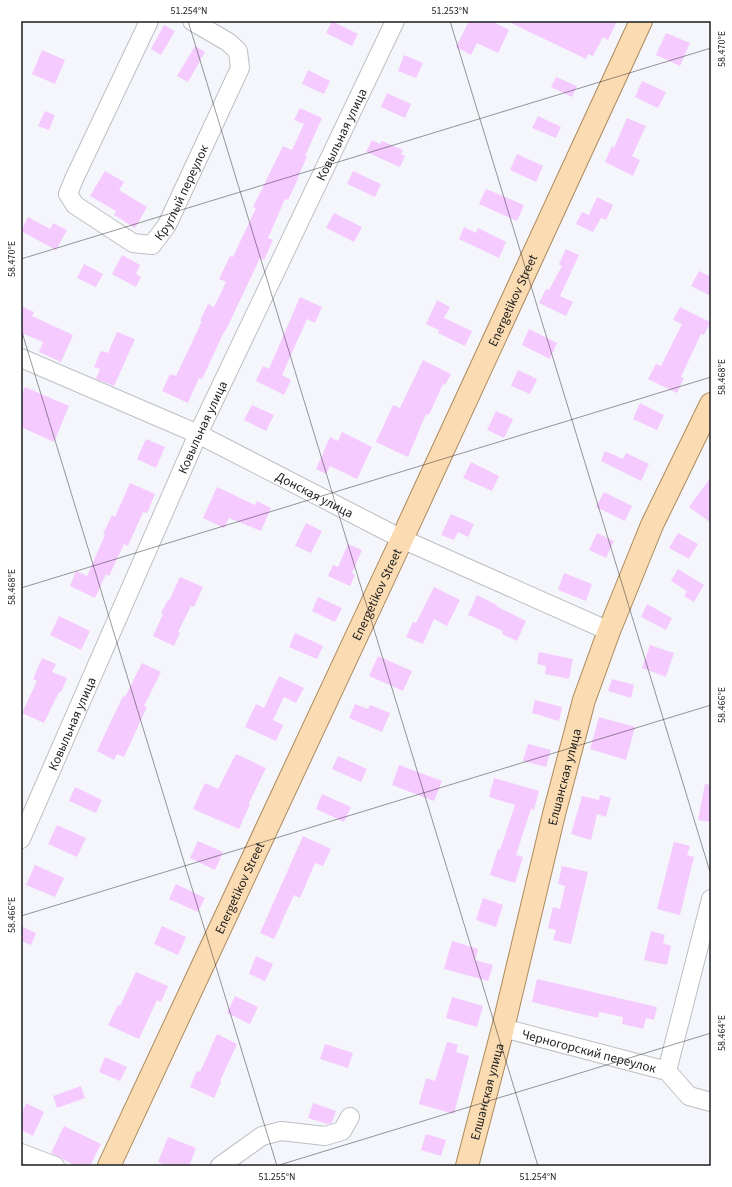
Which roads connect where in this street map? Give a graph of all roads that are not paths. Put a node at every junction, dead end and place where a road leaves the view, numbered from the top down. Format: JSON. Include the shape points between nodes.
{"nodes":[{"id":1,"x":149,"y":21,"type":"edge"},
{"id":2,"x":192,"y":21,"type":"edge"},
{"id":3,"x":395,"y":21,"type":"edge"},
{"id":4,"x":641,"y":21,"type":"edge"},
{"id":5,"x":21,"y":358,"type":"edge"},
{"id":6,"x":711,"y":404,"type":"edge"},
{"id":7,"x":198,"y":434,"type":"junction"},
{"id":8,"x":402,"y":539,"type":"junction"},
{"id":9,"x":608,"y":631,"type":"junction"},
{"id":10,"x":21,"y":839,"type":"edge"},
{"id":11,"x":711,"y":899,"type":"edge"},
{"id":12,"x":503,"y":1028,"type":"junction"},
{"id":13,"x":667,"y":1071,"type":"junction"},
{"id":14,"x":711,"y":1102,"type":"edge"},
{"id":15,"x":350,"y":1117,"type":"dead end"},
{"id":16,"x":21,"y":1153,"type":"edge"},
{"id":17,"x":55,"y":1166,"type":"edge"},
{"id":18,"x":109,"y":1166,"type":"edge"},
{"id":19,"x":220,"y":1166,"type":"edge"},
{"id":20,"x":467,"y":1166,"type":"edge"}],
"edges":[{"from":1,"to":2,"type":"street","name":"Круглый переулок","via":[[68,194],[75,205],[133,243],[152,246],[167,225],[240,68],[238,51],[228,42]]},
{"from":3,"to":7,"type":"street","name":"Ковыльная улица"},
{"from":4,"to":8,"type":"main road","name":"Energetikov Street"},
{"from":5,"to":7,"type":"street","name":"Донская улица"},
{"from":6,"to":9,"type":"main road","name":"Елшанская улица","via":[[652,525]]},
{"from":7,"to":8,"type":"street","name":"Донская улица"},
{"from":7,"to":10,"type":"street","name":"Ковыльная улица"},
{"from":8,"to":9,"type":"street","name":"Донская улица"},
{"from":8,"to":18,"type":"main road","name":"Energetikov Street"},
{"from":9,"to":12,"type":"main road","name":"Елшанская улица","via":[[584,700]]},
{"from":11,"to":13,"type":"street"},
{"from":12,"to":13,"type":"street","name":"Черногорский переулок"},
{"from":12,"to":20,"type":"main road","name":"Елшанская улица"},
{"from":13,"to":14,"type":"street","name":"Черногорский переулок","via":[[689,1096]]},
{"from":15,"to":19,"type":"street","via":[[342,1131],[325,1136],[281,1132],[262,1136]]},
{"from":16,"to":17,"type":"street"}]}
